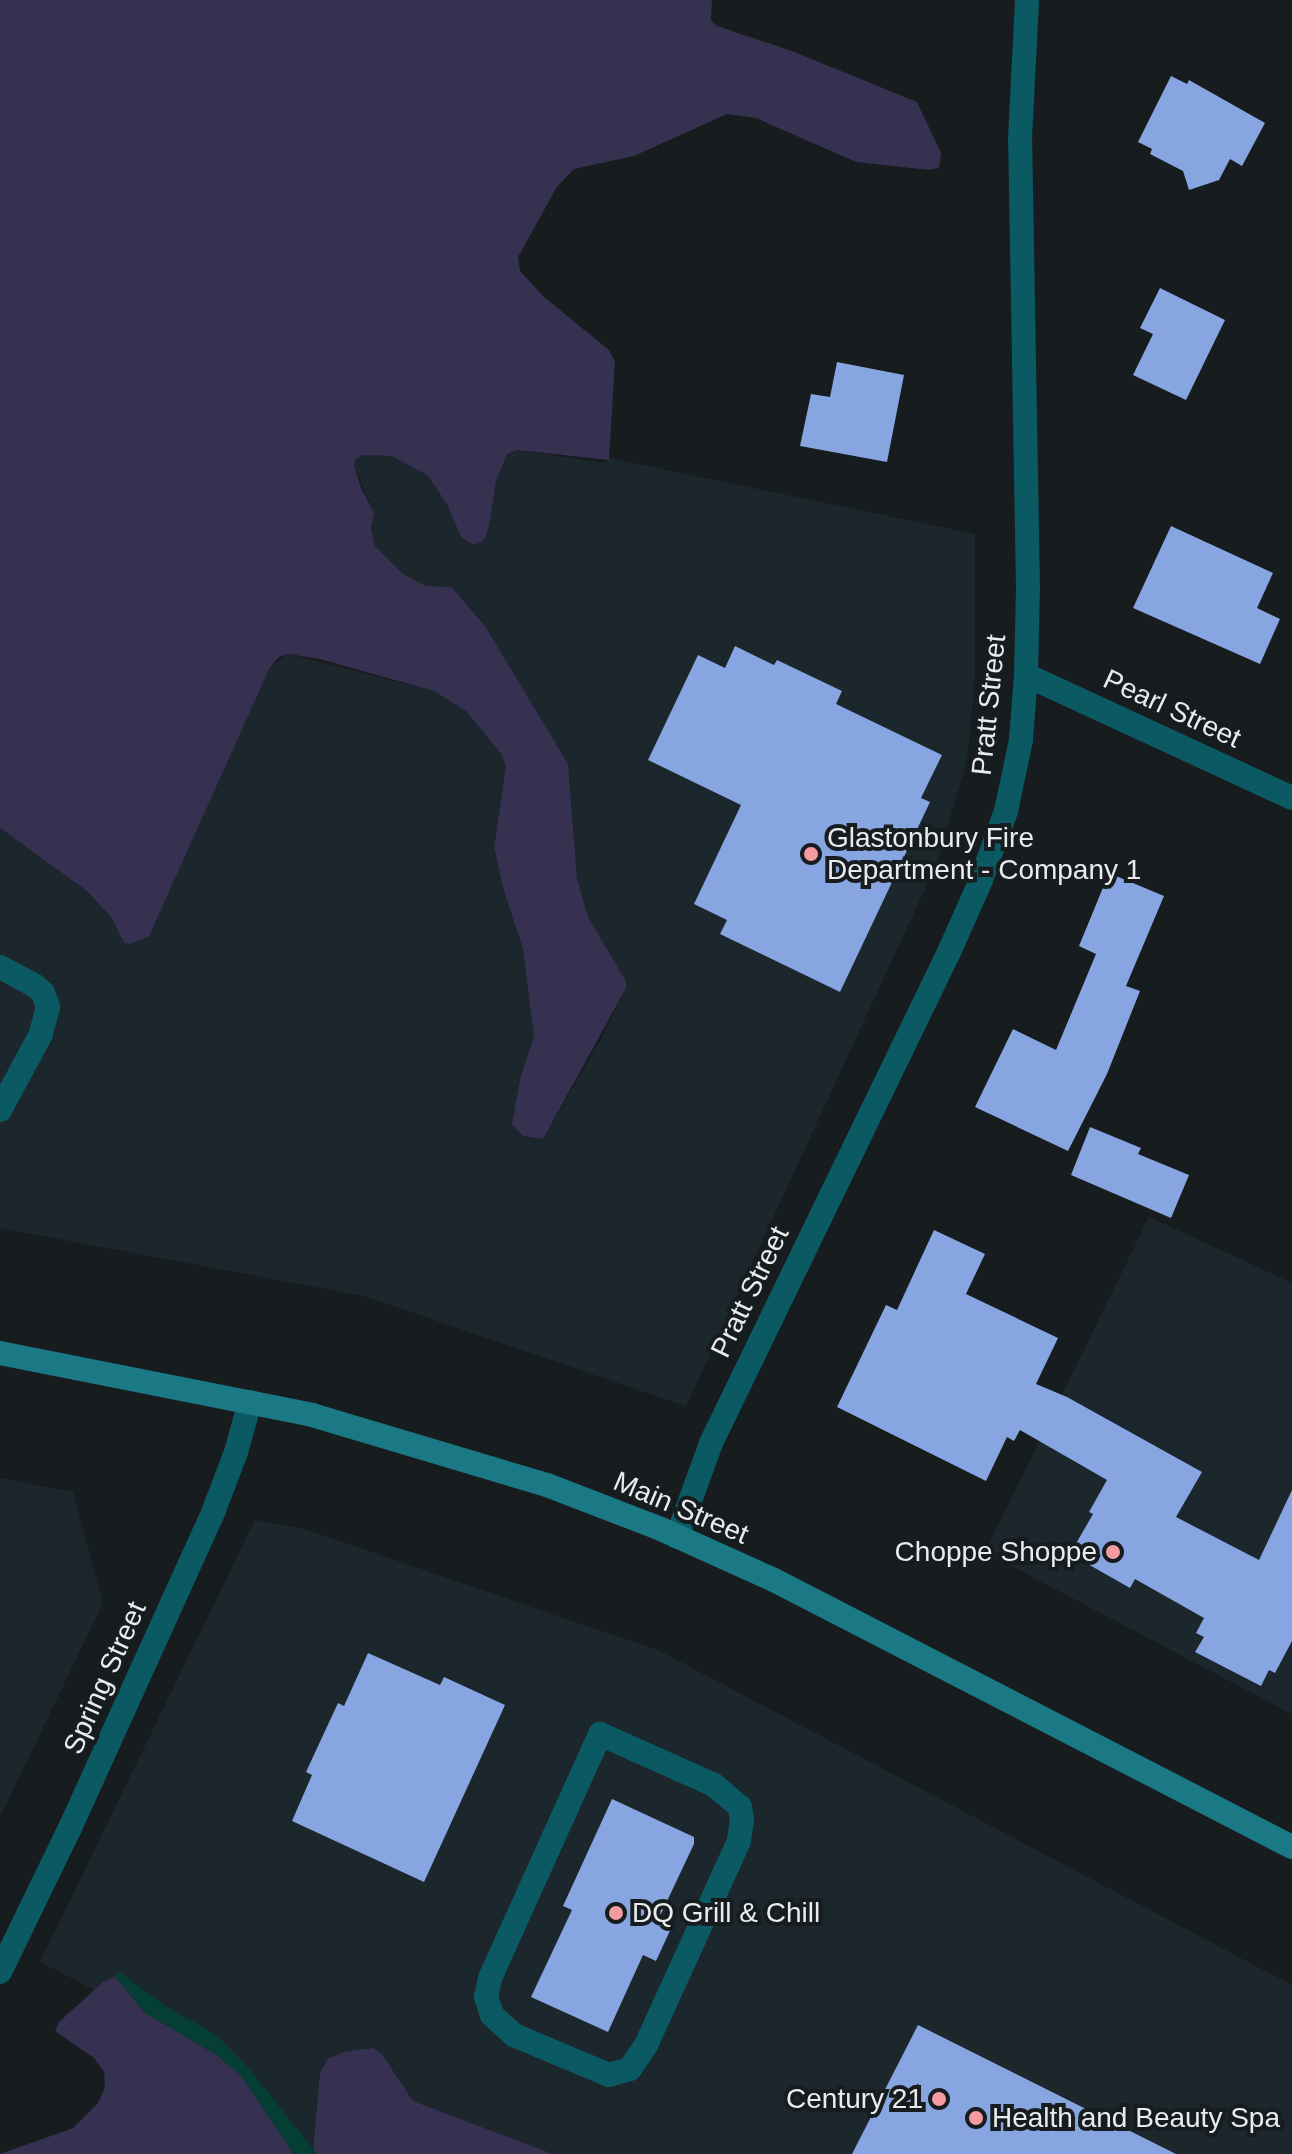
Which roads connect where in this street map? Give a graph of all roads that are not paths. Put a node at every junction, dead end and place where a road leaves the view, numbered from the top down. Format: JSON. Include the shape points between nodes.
{"nodes":[{"id":1,"x":1027,"y":0,"type":"edge"},
{"id":2,"x":1026,"y":675,"type":"junction"},
{"id":3,"x":1292,"y":798,"type":"edge"},
{"id":4,"x":0,"y":967,"type":"edge"},
{"id":5,"x":0,"y":1110,"type":"edge"},
{"id":6,"x":0,"y":1353,"type":"edge"},
{"id":7,"x":250,"y":1402,"type":"junction"},
{"id":8,"x":677,"y":1537,"type":"junction"},
{"id":9,"x":600,"y":1734,"type":"joint"},
{"id":10,"x":1292,"y":1847,"type":"edge"},
{"id":11,"x":1,"y":1970,"type":"edge"}],
"edges":[{"from":1,"to":2,"type":"street","name":"Pratt Street","via":[[1020,139]]},
{"from":2,"to":3,"type":"street","name":"Pearl Street"},
{"from":2,"to":8,"type":"street","name":"Pratt Street","via":[[1021,740],[1009,797],[981,880],[711,1443]]},
{"from":4,"to":5,"type":"street","via":[[34,985],[48,1007],[41,1034]]},
{"from":6,"to":7,"type":"main road","name":"Main Street"},
{"from":7,"to":8,"type":"main road","name":"Main Street","via":[[431,1448],[547,1485]]},
{"from":7,"to":11,"type":"street","name":"Spring Street","via":[[214,1510]]},
{"from":8,"to":10,"type":"main road","name":"Main Street","via":[[774,1580]]},
{"from":9,"to":9,"type":"street","via":[[486,1997],[492,2015],[514,2035],[609,2075],[630,2069],[646,2045],[739,1841],[742,1819],[740,1807],[714,1785]]}]}
